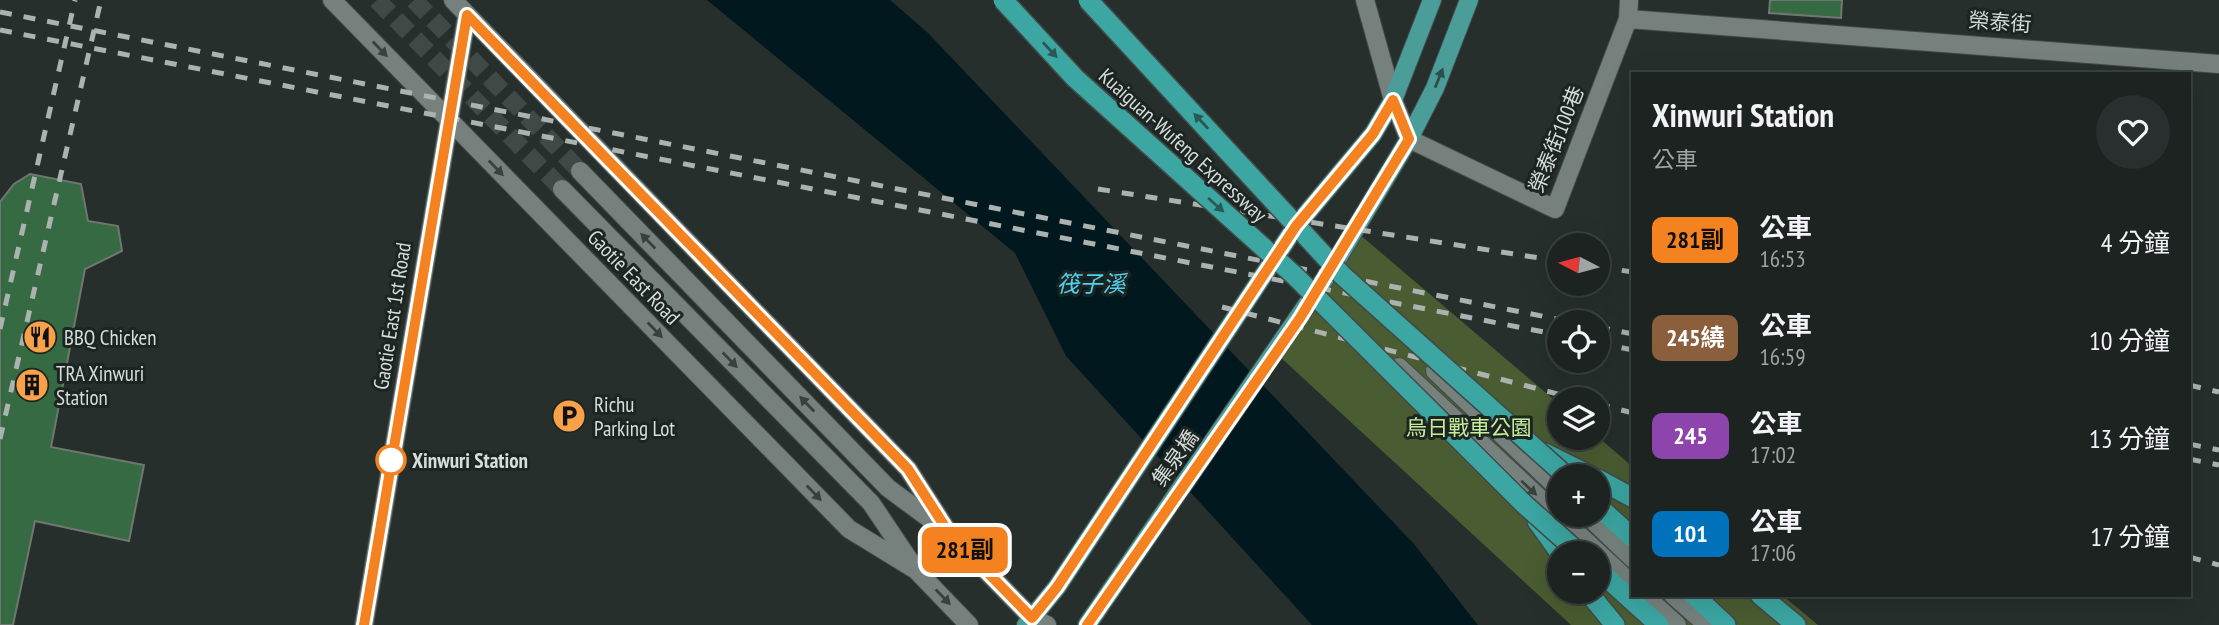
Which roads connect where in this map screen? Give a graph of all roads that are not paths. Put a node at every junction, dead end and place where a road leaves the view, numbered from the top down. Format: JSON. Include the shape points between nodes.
{"nodes":[{"id":1,"x":332,"y":0,"type":"edge"},
{"id":2,"x":453,"y":0,"type":"edge"},
{"id":3,"x":1003,"y":0,"type":"edge"},
{"id":4,"x":1088,"y":0,"type":"edge"},
{"id":5,"x":1365,"y":0,"type":"edge"},
{"id":6,"x":1432,"y":0,"type":"edge"},
{"id":7,"x":1469,"y":0,"type":"edge"},
{"id":8,"x":1629,"y":0,"type":"edge"},
{"id":9,"x":467,"y":15,"type":"junction"},
{"id":10,"x":1628,"y":19,"type":"junction"},
{"id":11,"x":2219,"y":64,"type":"edge"},
{"id":12,"x":1393,"y":100,"type":"junction"},
{"id":13,"x":448,"y":119,"type":"junction"},
{"id":14,"x":1409,"y":139,"type":"junction"},
{"id":15,"x":580,"y":172,"type":"tunnel mouth"},
{"id":16,"x":562,"y":188,"type":"tunnel mouth"},
{"id":17,"x":1330,"y":271,"type":"junction"},
{"id":18,"x":1317,"y":291,"type":"junction"},
{"id":19,"x":1536,"y":449,"type":"junction"},
{"id":20,"x":1553,"y":464,"type":"edge"},
{"id":21,"x":1567,"y":464,"type":"edge"},
{"id":22,"x":1547,"y":478,"type":"edge"},
{"id":23,"x":1610,"y":486,"type":"edge"},
{"id":24,"x":1631,"y":497,"type":"edge"},
{"id":25,"x":1524,"y":503,"type":"junction"},
{"id":26,"x":1610,"y":517,"type":"edge"},
{"id":27,"x":1600,"y":527,"type":"edge"},
{"id":28,"x":949,"y":533,"type":"junction"},
{"id":29,"x":1631,"y":536,"type":"edge"},
{"id":30,"x":1551,"y":541,"type":"edge"},
{"id":31,"x":1566,"y":541,"type":"edge"},
{"id":32,"x":1631,"y":557,"type":"edge"},
{"id":33,"x":916,"y":570,"type":"junction"},
{"id":34,"x":1610,"y":581,"type":"edge"},
{"id":35,"x":1631,"y":583,"type":"edge"},
{"id":36,"x":1646,"y":597,"type":"edge"},
{"id":37,"x":1675,"y":597,"type":"edge"},
{"id":38,"x":1696,"y":597,"type":"edge"},
{"id":39,"x":1762,"y":597,"type":"edge"},
{"id":40,"x":1598,"y":604,"type":"edge"},
{"id":41,"x":1036,"y":623,"type":"edge"},
{"id":42,"x":1088,"y":624,"type":"edge"},
{"id":43,"x":364,"y":625,"type":"edge"},
{"id":44,"x":969,"y":625,"type":"edge"},
{"id":45,"x":1615,"y":625,"type":"edge"},
{"id":46,"x":1659,"y":625,"type":"edge"},
{"id":47,"x":1677,"y":625,"type":"edge"},
{"id":48,"x":1707,"y":625,"type":"edge"},
{"id":49,"x":1727,"y":625,"type":"edge"},
{"id":50,"x":1796,"y":625,"type":"edge"}],
"edges":[{"from":1,"to":13,"type":"street","name":"Gaotie East Road","one_way":true},
{"from":2,"to":9,"type":"street","name":"Gaotie East Road"},
{"from":3,"to":25,"type":"highway","name":"Kuaiguan-Wufeng Expressway","one_way":true,"bridge":true,"via":[[1075,78],[1295,276]]},
{"from":19,"to":4,"type":"highway","name":"Kuaiguan-Wufeng Expressway","one_way":true,"bridge":true,"via":[[1342,275]]},
{"from":5,"to":12,"type":"street"},
{"from":6,"to":12,"type":"main road","name":"集泉橋"},
{"from":14,"to":7,"type":"main road","name":"集泉橋","one_way":true},
{"from":8,"to":10,"type":"street"},
{"from":9,"to":13,"type":"street","name":"Gaotie East 1st Road"},
{"from":9,"to":28,"type":"street","name":"Gaotie East Road","via":[[908,469]]},
{"from":10,"to":11,"type":"street","name":"榮泰街"},
{"from":10,"to":14,"type":"street","name":"榮泰街100巷","via":[[1555,209]]},
{"from":12,"to":14,"type":"street"},
{"from":12,"to":41,"type":"main road","name":"集泉橋","via":[[1373,134],[1296,226]]},
{"from":13,"to":33,"type":"street","name":"Gaotie East Road","one_way":true,"via":[[849,529]]},
{"from":13,"to":43,"type":"street","name":"Gaotie East 1st Road"},
{"from":14,"to":17,"type":"main road","name":"集泉橋"},
{"from":28,"to":15,"type":"street","name":"Gaotie East Road","one_way":true,"via":[[888,488]]},
{"from":16,"to":33,"type":"street","name":"Gaotie East Road","one_way":true,"via":[[871,503]]},
{"from":17,"to":18,"type":"main road","name":"集泉橋"},
{"from":17,"to":22,"type":"street"},
{"from":18,"to":35,"type":"street","one_way":true},
{"from":18,"to":42,"type":"main road","name":"集泉橋"},
{"from":19,"to":20,"type":"highway","name":"Kuaiguan-Wufeng Expressway","bridge":true},
{"from":19,"to":21,"type":"highway","bridge":true},
{"from":23,"to":24,"type":"highway"},
{"from":25,"to":30,"type":"highway","bridge":true},
{"from":25,"to":31,"type":"highway","name":"Kuaiguan-Wufeng Expressway","bridge":true},
{"from":26,"to":29,"type":"highway"},
{"from":27,"to":32,"type":"street"},
{"from":28,"to":41,"type":"street","name":"Gaotie East Road"},
{"from":33,"to":44,"type":"street","name":"Gaotie East Road","one_way":true},
{"from":34,"to":46,"type":"highway"},
{"from":36,"to":47,"type":"street"},
{"from":37,"to":48,"type":"street"},
{"from":38,"to":49,"type":"highway"},
{"from":39,"to":50,"type":"highway"},
{"from":40,"to":45,"type":"highway"}]}
